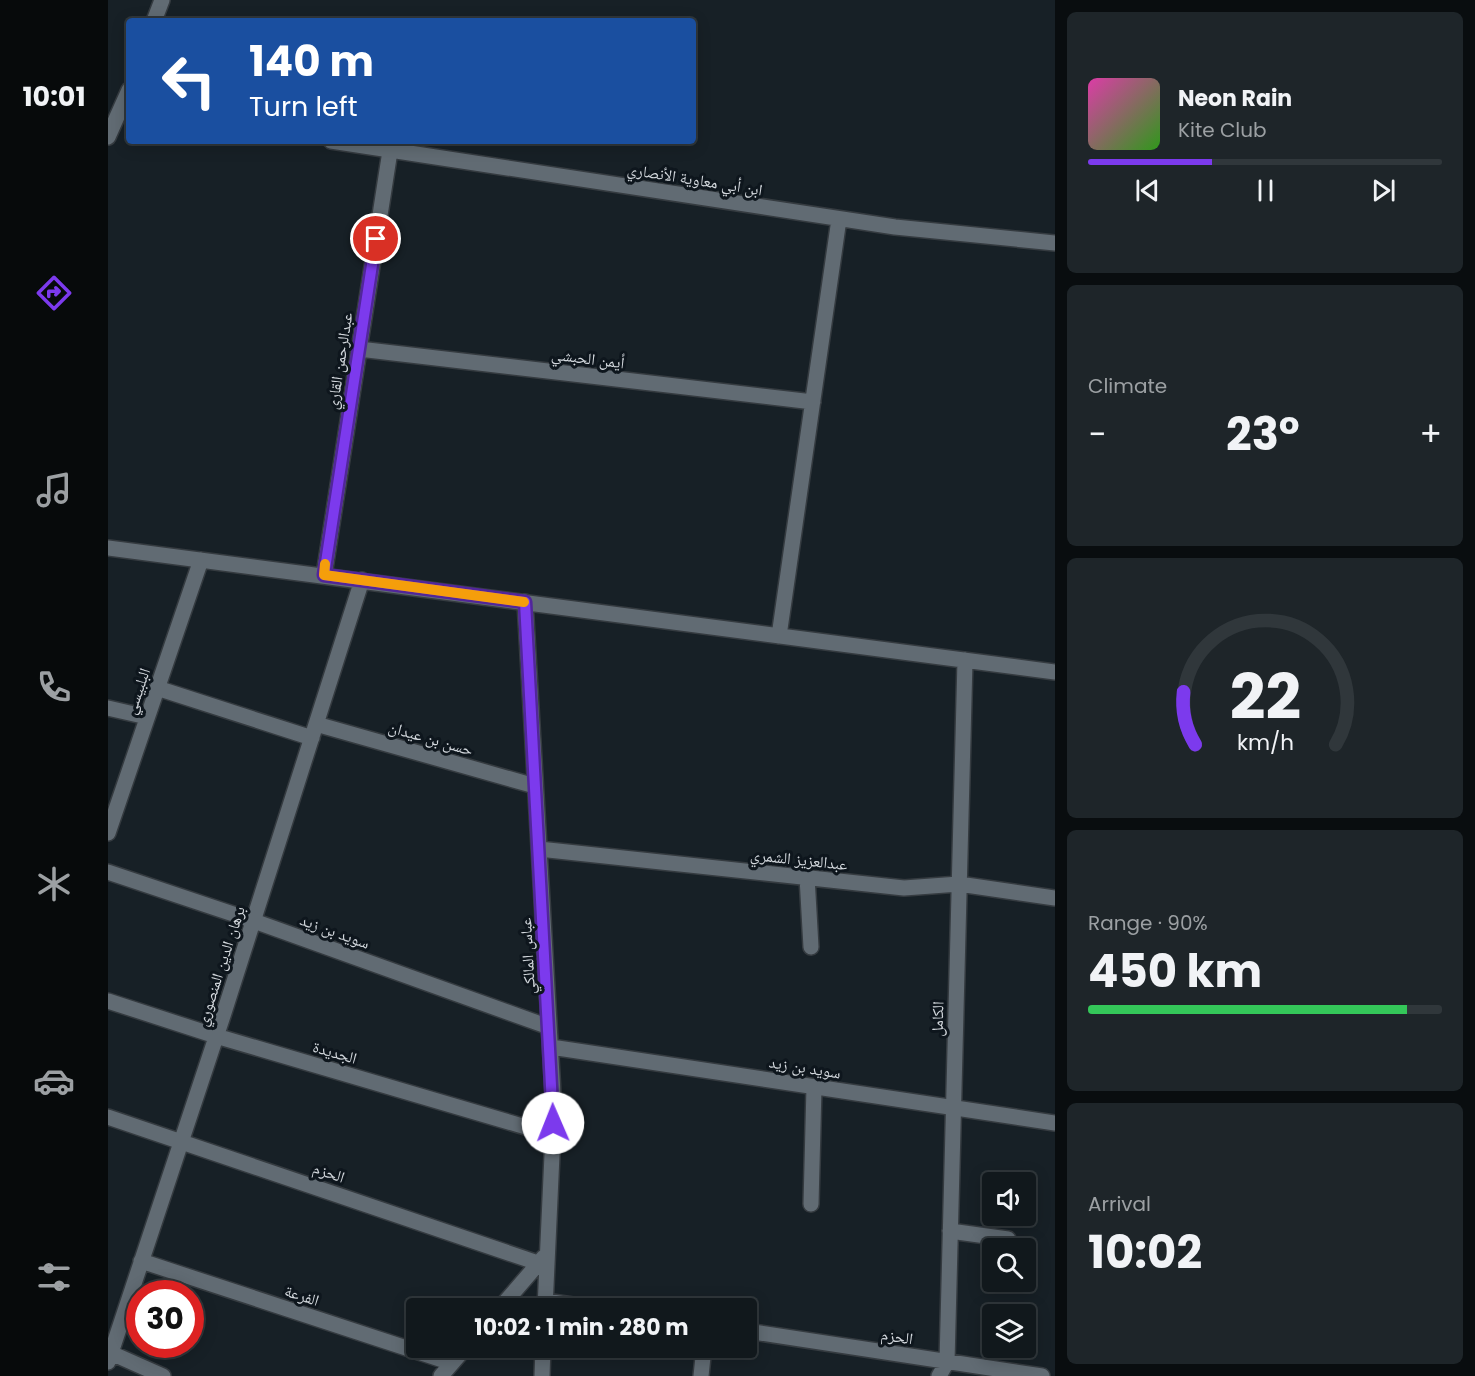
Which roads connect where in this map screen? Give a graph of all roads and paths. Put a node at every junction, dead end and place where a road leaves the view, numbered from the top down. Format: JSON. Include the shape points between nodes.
{"nodes":[{"id":1,"x":162,"y":0,"type":"edge"},
{"id":2,"x":155,"y":18,"type":"edge"},
{"id":3,"x":126,"y":101,"type":"edge"},
{"id":4,"x":108,"y":137,"type":"edge"},
{"id":5,"x":347,"y":144,"type":"edge"},
{"id":6,"x":390,"y":152,"type":"junction"},
{"id":7,"x":839,"y":219,"type":"junction"},
{"id":8,"x":1055,"y":243,"type":"edge"},
{"id":9,"x":359,"y":349,"type":"junction"},
{"id":10,"x":813,"y":402,"type":"junction"},
{"id":11,"x":108,"y":548,"type":"edge"},
{"id":12,"x":201,"y":560,"type":"junction"},
{"id":13,"x":324,"y":575,"type":"junction"},
{"id":14,"x":362,"y":580,"type":"junction"},
{"id":15,"x":525,"y":602,"type":"junction"},
{"id":16,"x":779,"y":636,"type":"junction"},
{"id":17,"x":965,"y":660,"type":"junction"},
{"id":18,"x":1055,"y":672,"type":"edge"},
{"id":19,"x":158,"y":688,"type":"junction"},
{"id":20,"x":108,"y":708,"type":"edge"},
{"id":21,"x":147,"y":717,"type":"junction"},
{"id":22,"x":314,"y":731,"type":"junction"},
{"id":23,"x":535,"y":786,"type":"junction"},
{"id":24,"x":108,"y":833,"type":"edge"},
{"id":25,"x":539,"y":849,"type":"junction"},
{"id":26,"x":108,"y":872,"type":"edge"},
{"id":27,"x":807,"y":878,"type":"junction"},
{"id":28,"x":959,"y":884,"type":"junction"},
{"id":29,"x":1055,"y":898,"type":"edge"},
{"id":30,"x":254,"y":921,"type":"junction"},
{"id":31,"x":811,"y":947,"type":"dead end"},
{"id":32,"x":108,"y":1001,"type":"edge"},
{"id":33,"x":549,"y":1027,"type":"junction"},
{"id":34,"x":216,"y":1036,"type":"junction"},
{"id":35,"x":550,"y":1047,"type":"junction"},
{"id":36,"x":814,"y":1087,"type":"junction"},
{"id":37,"x":952,"y":1108,"type":"junction"},
{"id":38,"x":108,"y":1117,"type":"edge"},
{"id":39,"x":1055,"y":1123,"type":"edge"},
{"id":40,"x":553,"y":1135,"type":"junction"},
{"id":41,"x":182,"y":1140,"type":"junction"},
{"id":42,"x":811,"y":1204,"type":"dead end"},
{"id":43,"x":950,"y":1231,"type":"junction"},
{"id":44,"x":1001,"y":1238,"type":"edge"},
{"id":45,"x":543,"y":1258,"type":"junction"},
{"id":46,"x":141,"y":1261,"type":"junction"},
{"id":47,"x":509,"y":1298,"type":"edge"},
{"id":48,"x":545,"y":1298,"type":"edge"},
{"id":49,"x":757,"y":1333,"type":"edge"},
{"id":50,"x":109,"y":1358,"type":"edge"},
{"id":51,"x":456,"y":1358,"type":"edge"},
{"id":52,"x":543,"y":1358,"type":"edge"},
{"id":53,"x":703,"y":1358,"type":"edge"},
{"id":54,"x":947,"y":1362,"type":"junction"},
{"id":55,"x":452,"y":1363,"type":"junction"},
{"id":56,"x":164,"y":1376,"type":"edge"},
{"id":57,"x":441,"y":1376,"type":"edge"},
{"id":58,"x":542,"y":1376,"type":"edge"},
{"id":59,"x":701,"y":1376,"type":"edge"},
{"id":60,"x":939,"y":1376,"type":"edge"},
{"id":61,"x":1041,"y":1376,"type":"edge"}],
"edges":[{"from":1,"to":2,"type":"street"},
{"from":3,"to":4,"type":"street"},
{"from":5,"to":6,"type":"street","name":"ابن أبي معاوية الأنصاري"},
{"from":6,"to":7,"type":"street","name":"ابن أبي معاوية الأنصاري"},
{"from":6,"to":9,"type":"street","name":"عبدالرحمن القاري"},
{"from":7,"to":8,"type":"street","name":"ابن أبي معاوية الأنصاري"},
{"from":7,"to":10,"type":"street"},
{"from":9,"to":10,"type":"street","name":"أيمن الحبشي"},
{"from":9,"to":13,"type":"street","name":"عبدالرحمن القاري"},
{"from":10,"to":16,"type":"street"},
{"from":11,"to":12,"type":"street"},
{"from":12,"to":13,"type":"street"},
{"from":12,"to":19,"type":"street","name":"البلبيسي"},
{"from":13,"to":14,"type":"street"},
{"from":14,"to":15,"type":"street"},
{"from":14,"to":22,"type":"street","name":"برهان الدين المنصوري"},
{"from":15,"to":16,"type":"street"},
{"from":15,"to":23,"type":"street","name":"عباس المالكي"},
{"from":16,"to":17,"type":"street"},
{"from":17,"to":18,"type":"street"},
{"from":17,"to":28,"type":"street","name":"الكامل"},
{"from":19,"to":21,"type":"street","name":"البلبيسي"},
{"from":19,"to":22,"type":"street","name":"حسن بن عيدان"},
{"from":20,"to":21,"type":"street"},
{"from":21,"to":24,"type":"street","name":"البلبيسي"},
{"from":22,"to":23,"type":"street","name":"حسن بن عيدان"},
{"from":22,"to":30,"type":"street","name":"برهان الدين المنصوري"},
{"from":23,"to":25,"type":"street","name":"عباس المالكي"},
{"from":25,"to":27,"type":"street","name":"عبدالعزيز الشمري"},
{"from":25,"to":33,"type":"street","name":"عباس المالكي"},
{"from":26,"to":30,"type":"street","name":"سويد بن زيد"},
{"from":27,"to":28,"type":"street","name":"عبدالعزيز الشمري","via":[[904,888]]},
{"from":27,"to":31,"type":"street"},
{"from":28,"to":29,"type":"street","name":"عبدالعزيز الشمري"},
{"from":28,"to":37,"type":"street","name":"الكامل"},
{"from":30,"to":33,"type":"street","name":"سويد بن زيد"},
{"from":30,"to":34,"type":"street","name":"برهان الدين المنصوري"},
{"from":32,"to":34,"type":"street","name":"الجديدة"},
{"from":33,"to":35,"type":"street","name":"عباس المالكي"},
{"from":34,"to":40,"type":"street","name":"الجديدة"},
{"from":34,"to":41,"type":"street","name":"برهان الدين المنصوري"},
{"from":35,"to":36,"type":"street","name":"سويد بن زيد"},
{"from":35,"to":40,"type":"street","name":"عباس المالكي"},
{"from":36,"to":37,"type":"street","name":"سويد بن زيد"},
{"from":36,"to":42,"type":"street"},
{"from":37,"to":39,"type":"street","name":"سويد بن زيد"},
{"from":37,"to":43,"type":"street","name":"الكامل"},
{"from":38,"to":41,"type":"street","name":"الحزم"},
{"from":40,"to":45,"type":"street","name":"عباس المالكي"},
{"from":41,"to":45,"type":"street","name":"الحزم"},
{"from":41,"to":46,"type":"street","name":"برهان الدين المنصوري"},
{"from":43,"to":44,"type":"street"},
{"from":43,"to":54,"type":"street","name":"الكامل"},
{"from":45,"to":47,"type":"street"},
{"from":45,"to":48,"type":"street","name":"عباس المالكي"},
{"from":46,"to":50,"type":"street","name":"برهان الدين المنصوري"},
{"from":46,"to":55,"type":"street","name":"الفرعة"},
{"from":49,"to":54,"type":"street","name":"الحزم"},
{"from":50,"to":56,"type":"street"},
{"from":51,"to":55,"type":"street"},
{"from":52,"to":58,"type":"street"},
{"from":53,"to":59,"type":"street"},
{"from":54,"to":60,"type":"street","name":"الكامل"},
{"from":54,"to":61,"type":"street","name":"الحزم"},
{"from":55,"to":57,"type":"street"}]}
